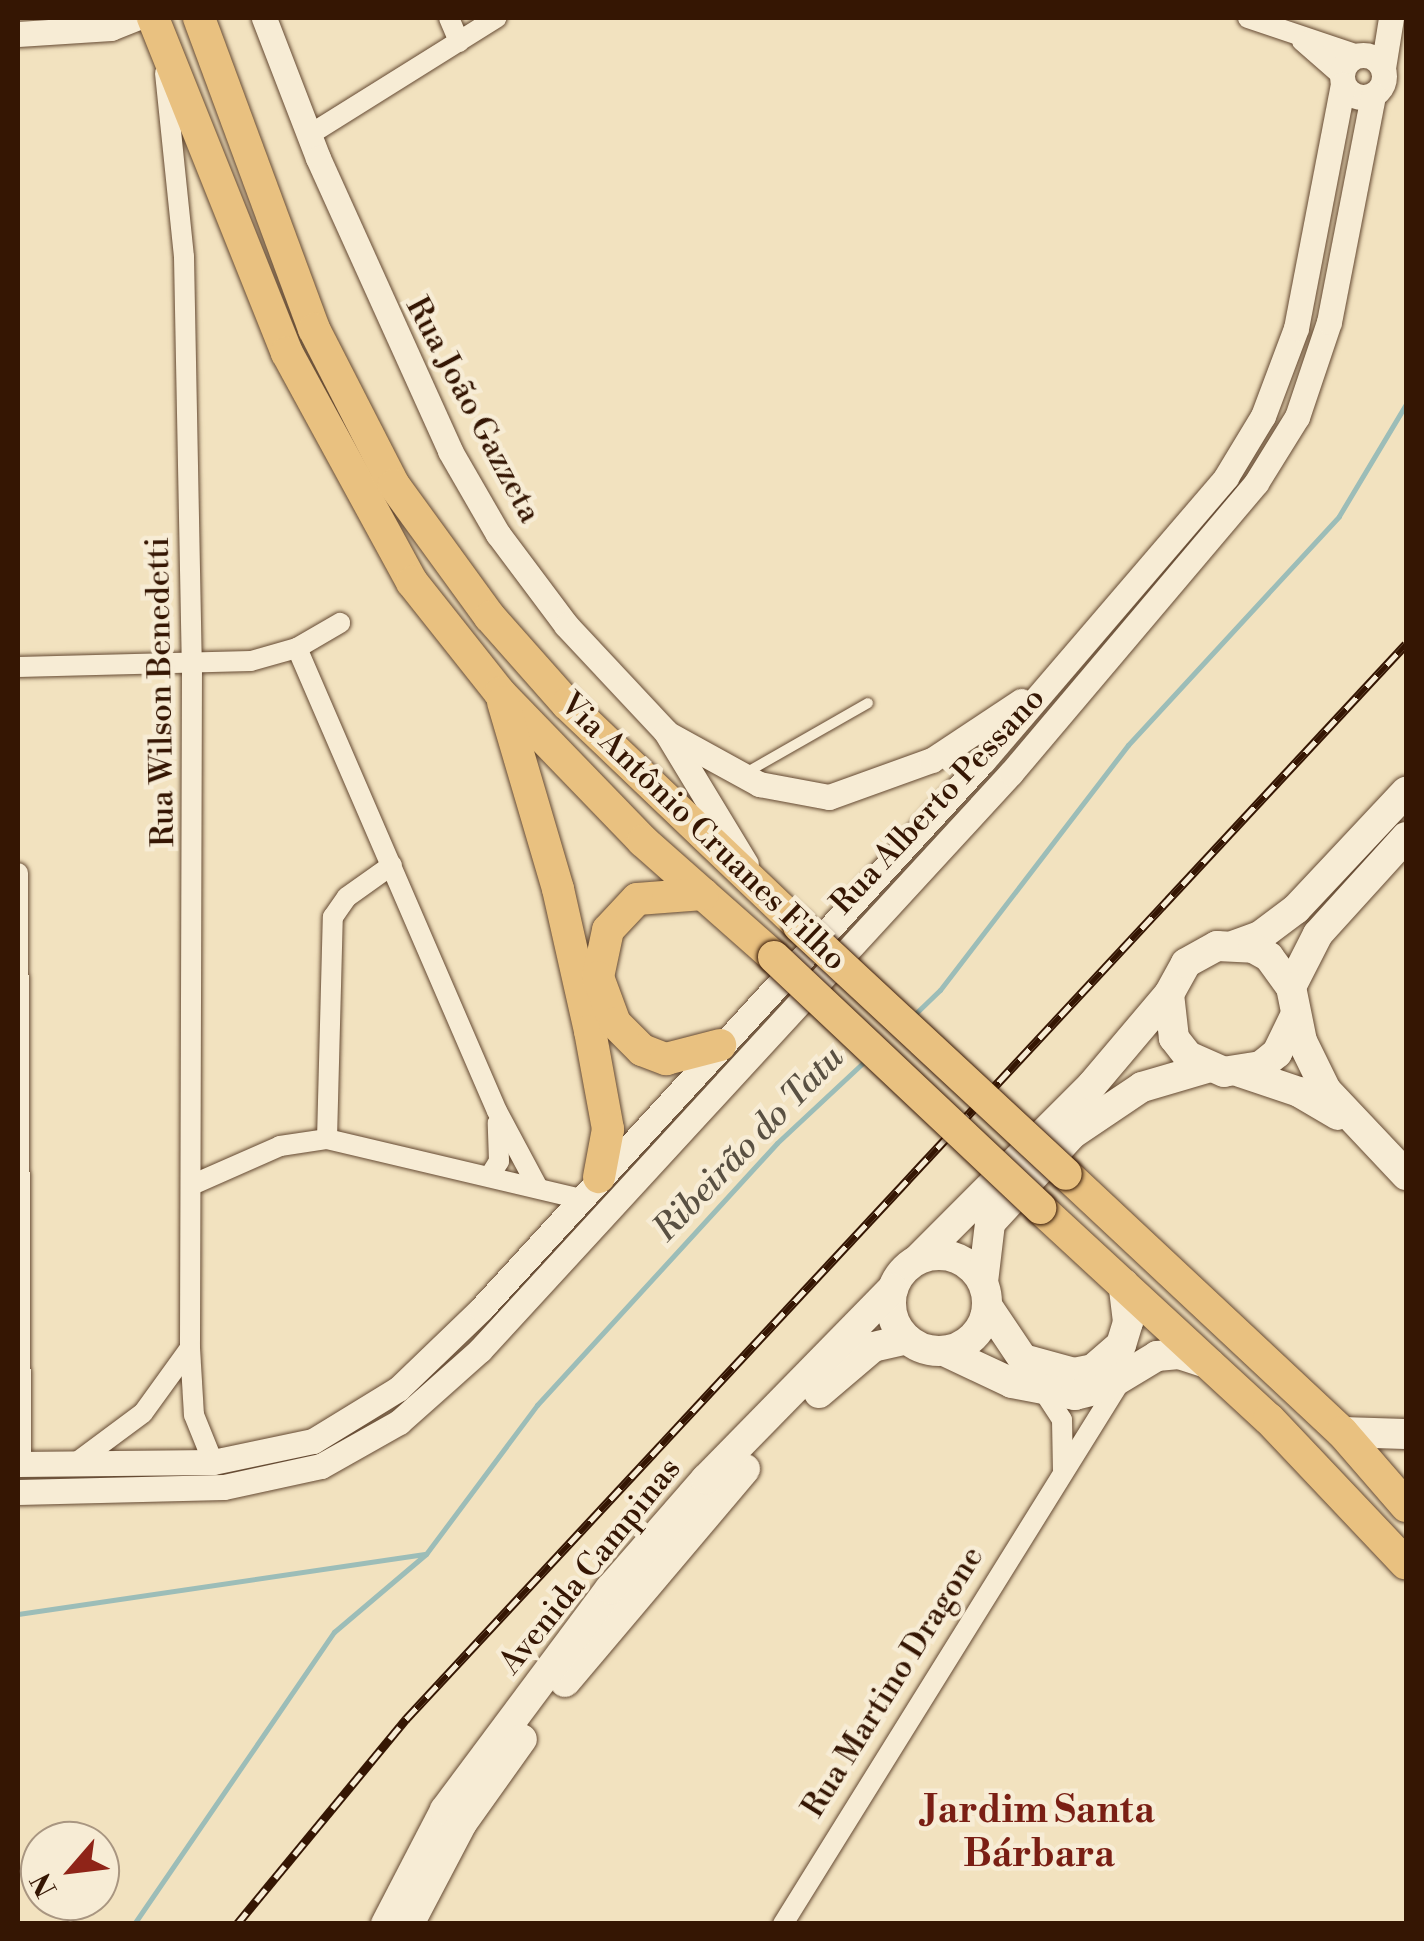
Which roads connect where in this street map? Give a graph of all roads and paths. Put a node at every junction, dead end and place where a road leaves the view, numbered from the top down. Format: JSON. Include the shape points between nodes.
{"nodes":[{"id":1,"x":199,"y":18,"type":"edge"},
{"id":2,"x":219,"y":18,"type":"edge"},
{"id":3,"x":264,"y":18,"type":"edge"},
{"id":4,"x":449,"y":18,"type":"edge"},
{"id":5,"x":496,"y":18,"type":"edge"},
{"id":6,"x":1248,"y":18,"type":"edge"},
{"id":7,"x":1381,"y":18,"type":"edge"},
{"id":8,"x":1391,"y":18,"type":"edge"},
{"id":9,"x":150,"y":24,"type":"edge"},
{"id":10,"x":18,"y":34,"type":"edge"},
{"id":11,"x":458,"y":42,"type":"junction"},
{"id":12,"x":1357,"y":68,"type":"junction"},
{"id":13,"x":309,"y":135,"type":"junction"},
{"id":14,"x":250,"y":154,"type":"junction"},
{"id":15,"x":340,"y":623,"type":"dead end"},
{"id":16,"x":297,"y":648,"type":"junction"},
{"id":17,"x":192,"y":665,"type":"junction"},
{"id":18,"x":18,"y":667,"type":"edge"},
{"id":19,"x":1062,"y":670,"type":"junction"},
{"id":20,"x":500,"y":693,"type":"junction"},
{"id":21,"x":868,"y":703,"type":"dead end"},
{"id":22,"x":666,"y":732,"type":"junction"},
{"id":23,"x":742,"y":776,"type":"junction"},
{"id":24,"x":1406,"y":792,"type":"edge"},
{"id":25,"x":1406,"y":837,"type":"edge"},
{"id":26,"x":392,"y":865,"type":"junction"},
{"id":27,"x":18,"y":873,"type":"edge"},
{"id":28,"x":762,"y":890,"type":"junction"},
{"id":29,"x":703,"y":894,"type":"junction"},
{"id":30,"x":1234,"y":944,"type":"junction"},
{"id":31,"x":1169,"y":994,"type":"junction"},
{"id":32,"x":1293,"y":1001,"type":"junction"},
{"id":33,"x":720,"y":1046,"type":"junction"},
{"id":34,"x":1208,"y":1068,"type":"junction"},
{"id":35,"x":1240,"y":1072,"type":"junction"},
{"id":36,"x":497,"y":1110,"type":"junction"},
{"id":37,"x":1356,"y":1127,"type":"junction"},
{"id":38,"x":327,"y":1139,"type":"junction"},
{"id":39,"x":491,"y":1174,"type":"junction"},
{"id":40,"x":1406,"y":1175,"type":"edge"},
{"id":41,"x":194,"y":1184,"type":"junction"},
{"id":42,"x":537,"y":1186,"type":"junction"},
{"id":43,"x":590,"y":1188,"type":"junction"},
{"id":44,"x":918,"y":1258,"type":"junction"},
{"id":45,"x":1123,"y":1283,"type":"junction"},
{"id":46,"x":893,"y":1288,"type":"junction"},
{"id":47,"x":985,"y":1294,"type":"junction"},
{"id":48,"x":908,"y":1338,"type":"junction"},
{"id":49,"x":190,"y":1348,"type":"junction"},
{"id":50,"x":944,"y":1351,"type":"junction"},
{"id":51,"x":1210,"y":1364,"type":"junction"},
{"id":52,"x":1124,"y":1375,"type":"junction"},
{"id":53,"x":1044,"y":1392,"type":"junction"},
{"id":54,"x":1342,"y":1432,"type":"junction"},
{"id":55,"x":1406,"y":1434,"type":"edge"},
{"id":56,"x":213,"y":1462,"type":"junction"},
{"id":57,"x":19,"y":1464,"type":"edge"},
{"id":58,"x":74,"y":1464,"type":"junction"},
{"id":59,"x":1062,"y":1478,"type":"junction"},
{"id":60,"x":714,"y":1486,"type":"junction"},
{"id":61,"x":18,"y":1492,"type":"edge"},
{"id":62,"x":1406,"y":1506,"type":"edge"},
{"id":63,"x":1406,"y":1564,"type":"edge"},
{"id":64,"x":386,"y":1924,"type":"edge"},
{"id":65,"x":410,"y":1924,"type":"edge"},
{"id":66,"x":783,"y":1924,"type":"edge"}],
"edges":[{"from":1,"to":14,"type":"main road","name":"Via Antônio Cruanes Filho"},
{"from":2,"to":14,"type":"main road"},
{"from":3,"to":13,"type":"street","name":"Rua João Gazzeta"},
{"from":4,"to":11,"type":"street"},
{"from":5,"to":11,"type":"street"},
{"from":6,"to":12,"type":"street"},
{"from":7,"to":12,"type":"street","name":"Rua Alberto Pessano"},
{"from":8,"to":12,"type":"street","name":"Rua Alberto Pessano"},
{"from":9,"to":10,"type":"street"},
{"from":9,"to":17,"type":"street","name":"Rua Wilson Benedetti","via":[[184,257]]},
{"from":9,"to":20,"type":"main road","name":"Via Antônio Cruanes Filho","via":[[326,434],[412,582]]},
{"from":11,"to":13,"type":"street"},
{"from":12,"to":19,"type":"street","name":"Rua Alberto Pessano","via":[[1310,268],[1264,416],[1200,511]]},
{"from":12,"to":61,"type":"street","name":"Rua Alberto Pessano","via":[[1352,96],[1374,95],[1329,322],[1296,417],[1256,483],[1011,773],[480,1350],[399,1422],[322,1466],[224,1487]]},
{"from":13,"to":22,"type":"street","name":"Rua João Gazzeta","via":[[410,372],[498,534],[566,625]]},
{"from":14,"to":28,"type":"main road","name":"Via Antônio Cruanes Filho","via":[[352,412],[440,554],[567,704]]},
{"from":15,"to":16,"type":"street"},
{"from":16,"to":17,"type":"street","via":[[251,661]]},
{"from":16,"to":26,"type":"street"},
{"from":17,"to":18,"type":"street"},
{"from":17,"to":41,"type":"street","name":"Rua Wilson Benedetti"},
{"from":19,"to":23,"type":"street","via":[[968,739],[854,793],[806,796]]},
{"from":19,"to":33,"type":"street","name":"Rua Alberto Pessano"},
{"from":20,"to":29,"type":"main road","name":"Via Antônio Cruanes Filho"},
{"from":20,"to":43,"type":"main road","via":[[553,870],[608,1128]]},
{"from":21,"to":23,"type":"lane"},
{"from":22,"to":23,"type":"street"},
{"from":22,"to":28,"type":"street","name":"Rua João Gazzeta"},
{"from":24,"to":30,"type":"main road","via":[[1286,917]]},
{"from":25,"to":32,"type":"main road","via":[[1318,934]]},
{"from":26,"to":36,"type":"street"},
{"from":26,"to":38,"type":"street","via":[[347,897],[334,917]]},
{"from":27,"to":57,"type":"street"},
{"from":28,"to":54,"type":"main road","name":"Via Antônio Cruanes Filho","bridge":true},
{"from":29,"to":33,"type":"main road","via":[[638,900],[608,930],[598,977],[615,1023],[642,1050],[680,1058]]},
{"from":29,"to":45,"type":"main road","name":"Via Antônio Cruanes Filho","bridge":true},
{"from":30,"to":31,"type":"main road","via":[[1186,963]]},
{"from":30,"to":32,"type":"main road","via":[[1269,957]]},
{"from":31,"to":34,"type":"main road","via":[[1174,1038]]},
{"from":31,"to":44,"type":"main road","via":[[1115,1061]]},
{"from":32,"to":35,"type":"main road","via":[[1277,1053]]},
{"from":32,"to":37,"type":"main road","via":[[1326,1090]]},
{"from":33,"to":43,"type":"street","name":"Rua Alberto Pessano"},
{"from":34,"to":35,"type":"main road"},
{"from":34,"to":47,"type":"main road","via":[[1142,1087],[1072,1134],[990,1223]]},
{"from":35,"to":37,"type":"main road","via":[[1299,1092]]},
{"from":36,"to":39,"type":"street","via":[[499,1161]]},
{"from":36,"to":42,"type":"street"},
{"from":37,"to":40,"type":"main road"},
{"from":38,"to":39,"type":"street"},
{"from":38,"to":41,"type":"street","via":[[280,1146]]},
{"from":39,"to":42,"type":"street"},
{"from":41,"to":49,"type":"street","name":"Rua Wilson Benedetti"},
{"from":42,"to":43,"type":"street"},
{"from":43,"to":56,"type":"street","name":"Rua Alberto Pessano","via":[[454,1337],[379,1404],[312,1441]]},
{"from":44,"to":46,"type":"main road"},
{"from":44,"to":47,"type":"main road","via":[[955,1256]]},
{"from":45,"to":47,"type":"main road","via":[[1128,1322],[1121,1345],[1093,1368],[1074,1373],[1022,1359]]},
{"from":45,"to":51,"type":"main road"},
{"from":46,"to":48,"type":"main road","via":[[893,1316]]},
{"from":46,"to":60,"type":"main road","name":"Avenida Campinas"},
{"from":47,"to":50,"type":"main road","via":[[974,1336]]},
{"from":48,"to":50,"type":"main road"},
{"from":48,"to":60,"type":"main road","name":"Avenida Campinas","via":[[882,1343],[845,1366]]},
{"from":49,"to":56,"type":"street","name":"Rua Wilson Benedetti","via":[[194,1416]]},
{"from":49,"to":58,"type":"street","via":[[144,1412]]},
{"from":50,"to":53,"type":"main road"},
{"from":51,"to":52,"type":"main road","via":[[1179,1354],[1156,1356]]},
{"from":51,"to":63,"type":"main road"},
{"from":52,"to":53,"type":"main road","via":[[1075,1395]]},
{"from":52,"to":59,"type":"street","name":"Rua Martino Dragone"},
{"from":53,"to":59,"type":"street","via":[[1062,1420]]},
{"from":54,"to":55,"type":"main road"},
{"from":54,"to":62,"type":"main road","name":"Via Antônio Cruanes Filho"},
{"from":56,"to":58,"type":"street","name":"Rua Alberto Pessano"},
{"from":57,"to":58,"type":"street","name":"Rua Alberto Pessano"},
{"from":59,"to":66,"type":"street","name":"Rua Martino Dragone"},
{"from":60,"to":64,"type":"main road","name":"Avenida Campinas","via":[[610,1589],[480,1759]]},
{"from":60,"to":65,"type":"main road","name":"Avenida Campinas","via":[[498,1770]]}]}
